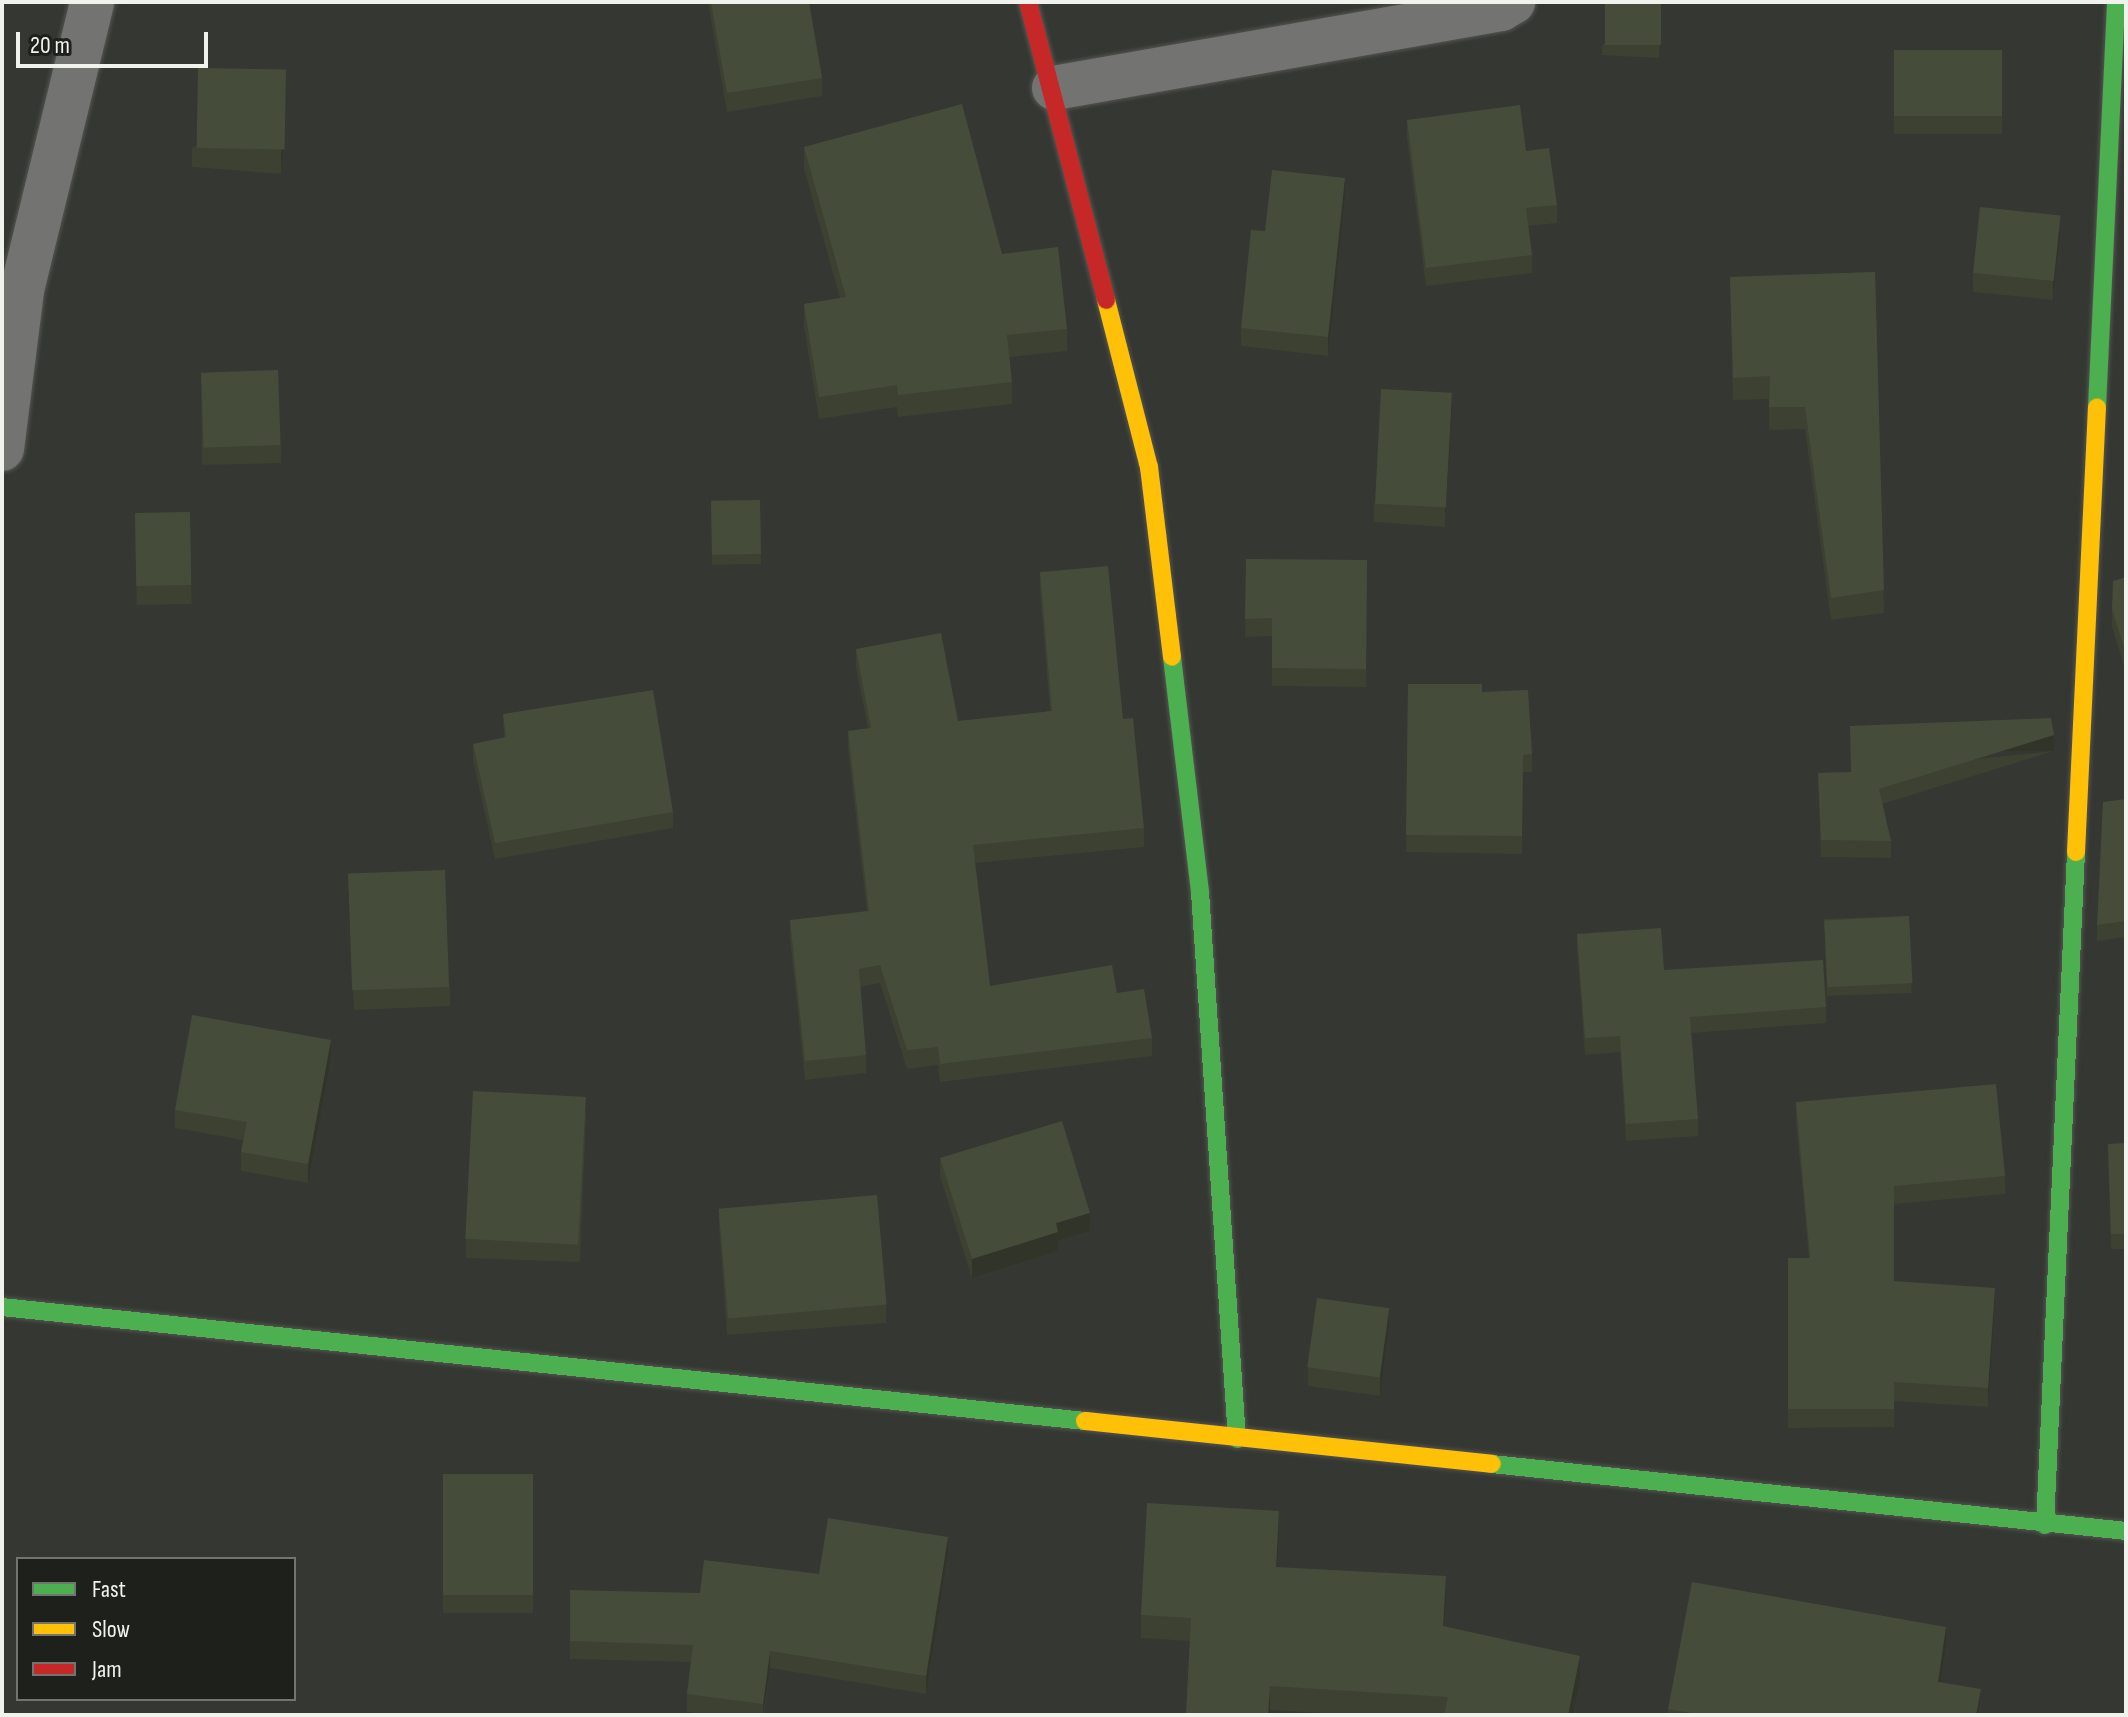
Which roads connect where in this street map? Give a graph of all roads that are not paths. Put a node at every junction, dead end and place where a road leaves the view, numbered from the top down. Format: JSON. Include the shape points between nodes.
{"nodes":[{"id":1,"x":92,"y":2,"type":"edge"},
{"id":2,"x":1028,"y":2,"type":"edge"},
{"id":3,"x":1513,"y":2,"type":"edge"},
{"id":4,"x":2116,"y":2,"type":"edge"},
{"id":5,"x":1054,"y":88,"type":"junction"},
{"id":6,"x":2,"y":449,"type":"edge"},
{"id":7,"x":2,"y":1307,"type":"edge"},
{"id":8,"x":1237,"y":1439,"type":"junction"},
{"id":9,"x":2045,"y":1525,"type":"junction"},
{"id":10,"x":2126,"y":1531,"type":"edge"}],
"edges":[{"from":1,"to":6,"type":"street","via":[[22,290]]},
{"from":2,"to":5,"type":"street"},
{"from":3,"to":5,"type":"street","via":[[1501,9]]},
{"from":4,"to":9,"type":"street"},
{"from":5,"to":8,"type":"street","via":[[1149,467],[1200,892]]},
{"from":7,"to":8,"type":"street"},
{"from":8,"to":9,"type":"street"},
{"from":9,"to":10,"type":"street"}]}
